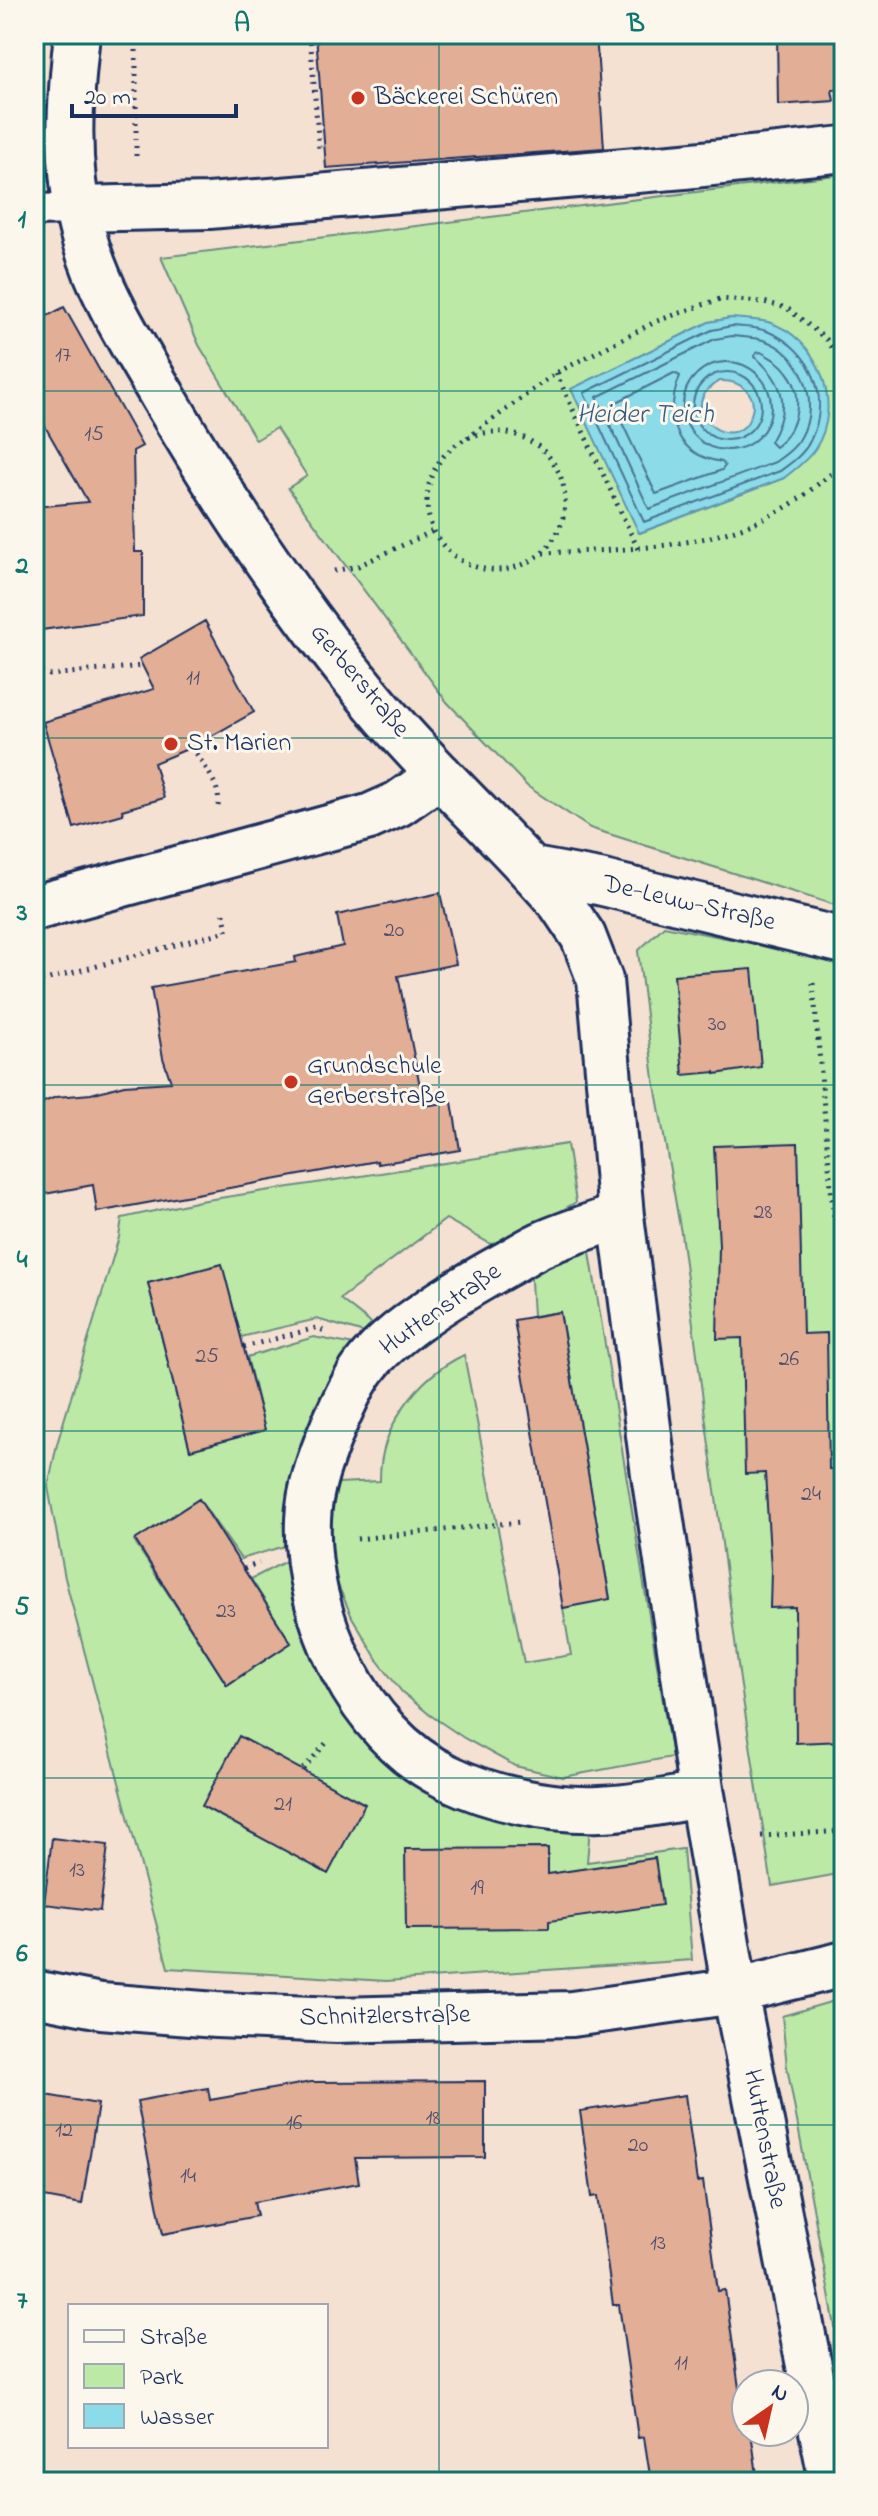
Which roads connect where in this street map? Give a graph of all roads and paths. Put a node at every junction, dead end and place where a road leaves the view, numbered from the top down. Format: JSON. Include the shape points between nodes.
{"nodes":[{"id":1,"x":77,"y":34,"type":"edge"},
{"id":2,"x":136,"y":34,"type":"edge"},
{"id":3,"x":310,"y":34,"type":"edge"},
{"id":4,"x":642,"y":34,"type":"edge"},
{"id":5,"x":680,"y":40,"type":"dead end"},
{"id":6,"x":319,"y":145,"type":"dead end"},
{"id":7,"x":844,"y":149,"type":"edge"},
{"id":8,"x":129,"y":206,"type":"junction"},
{"id":9,"x":77,"y":209,"type":"junction"},
{"id":10,"x":34,"y":210,"type":"edge"},
{"id":11,"x":842,"y":359,"type":"edge"},
{"id":12,"x":844,"y":371,"type":"edge"},
{"id":13,"x":556,"y":373,"type":"junction"},
{"id":14,"x":467,"y":438,"type":"junction"},
{"id":15,"x":844,"y":454,"type":"edge"},
{"id":16,"x":842,"y":466,"type":"edge"},
{"id":17,"x":433,"y":531,"type":"junction"},
{"id":18,"x":638,"y":549,"type":"junction"},
{"id":19,"x":542,"y":553,"type":"junction"},
{"id":20,"x":328,"y":573,"type":"dead end"},
{"id":21,"x":142,"y":666,"type":"dead end"},
{"id":22,"x":34,"y":668,"type":"edge"},
{"id":23,"x":192,"y":747,"type":"dead end"},
{"id":24,"x":440,"y":775,"type":"junction"},
{"id":25,"x":533,"y":870,"type":"junction"},
{"id":26,"x":215,"y":880,"type":"junction"},
{"id":27,"x":34,"y":908,"type":"edge"},
{"id":28,"x":826,"y":937,"type":"edge"},
{"id":29,"x":34,"y":983,"type":"edge"},
{"id":30,"x":621,"y":1216,"type":"junction"},
{"id":31,"x":844,"y":1272,"type":"edge"},
{"id":32,"x":244,"y":1347,"type":"dead end"},
{"id":33,"x":382,"y":1349,"type":"junction"},
{"id":34,"x":520,"y":1522,"type":"dead end"},
{"id":35,"x":308,"y":1544,"type":"junction"},
{"id":36,"x":702,"y":1795,"type":"junction"},
{"id":37,"x":844,"y":1831,"type":"edge"},
{"id":38,"x":710,"y":1843,"type":"junction"},
{"id":39,"x":844,"y":1964,"type":"edge"},
{"id":40,"x":735,"y":1991,"type":"junction"},
{"id":41,"x":34,"y":1993,"type":"edge"},
{"id":42,"x":832,"y":2482,"type":"edge"}],
"edges":[{"from":1,"to":9,"type":"street","name":"Gerberstraße","via":[[69,146]]},
{"from":2,"to":8,"type":"path","via":[[136,157]]},
{"from":3,"to":6,"type":"path"},
{"from":4,"to":5,"type":"path"},
{"from":7,"to":8,"type":"street","via":[[209,206]]},
{"from":8,"to":9,"type":"street"},
{"from":9,"to":10,"type":"lane"},
{"from":9,"to":24,"type":"street","name":"Gerberstraße","via":[[90,256],[120,322],[192,446],[291,597],[385,716]]},
{"from":11,"to":12,"type":"path"},
{"from":11,"to":13,"type":"path","via":[[787,308],[720,299],[657,321]]},
{"from":13,"to":14,"type":"path"},
{"from":13,"to":18,"type":"path"},
{"from":14,"to":17,"type":"path","via":[[435,467],[427,488]]},
{"from":14,"to":19,"type":"path","via":[[511,434],[549,456],[565,495],[563,517]]},
{"from":15,"to":16,"type":"path"},
{"from":16,"to":18,"type":"path","via":[[795,503],[764,518],[715,537]]},
{"from":17,"to":19,"type":"path","via":[[462,562],[482,569],[504,570]]},
{"from":17,"to":20,"type":"path","via":[[358,566]]},
{"from":18,"to":19,"type":"path"},
{"from":21,"to":22,"type":"path","via":[[50,675]]},
{"from":23,"to":26,"type":"path","via":[[219,799],[204,828]]},
{"from":24,"to":25,"type":"street","name":"Huttenstraße"},
{"from":24,"to":26,"type":"street","via":[[398,804]]},
{"from":25,"to":28,"type":"street","name":"De-Leuw-Straße"},
{"from":25,"to":30,"type":"street","name":"Huttenstraße","via":[[583,936],[600,980]]},
{"from":26,"to":27,"type":"street"},
{"from":26,"to":29,"type":"path","via":[[227,931]]},
{"from":28,"to":31,"type":"path","via":[[833,1211]]},
{"from":30,"to":33,"type":"street","name":"Huttenstraße","via":[[544,1243],[496,1269]]},
{"from":30,"to":36,"type":"street","name":"Huttenstraße"},
{"from":32,"to":33,"type":"path","via":[[316,1328]]},
{"from":33,"to":35,"type":"street","name":"Huttenstraße","via":[[343,1405],[319,1461],[307,1517]]},
{"from":34,"to":35,"type":"path"},
{"from":35,"to":36,"type":"street","name":"Huttenstraße","via":[[328,1638],[353,1686],[412,1756],[447,1777],[555,1808],[601,1810]]},
{"from":36,"to":38,"type":"street","name":"Huttenstraße"},
{"from":37,"to":38,"type":"path"},
{"from":38,"to":40,"type":"street","name":"Huttenstraße"},
{"from":39,"to":40,"type":"street","name":"Schnitzlerstraße"},
{"from":40,"to":41,"type":"street","name":"Schnitzlerstraße","via":[[572,2014],[337,2020],[101,2006]]},
{"from":40,"to":42,"type":"street","name":"Huttenstraße"}]}
